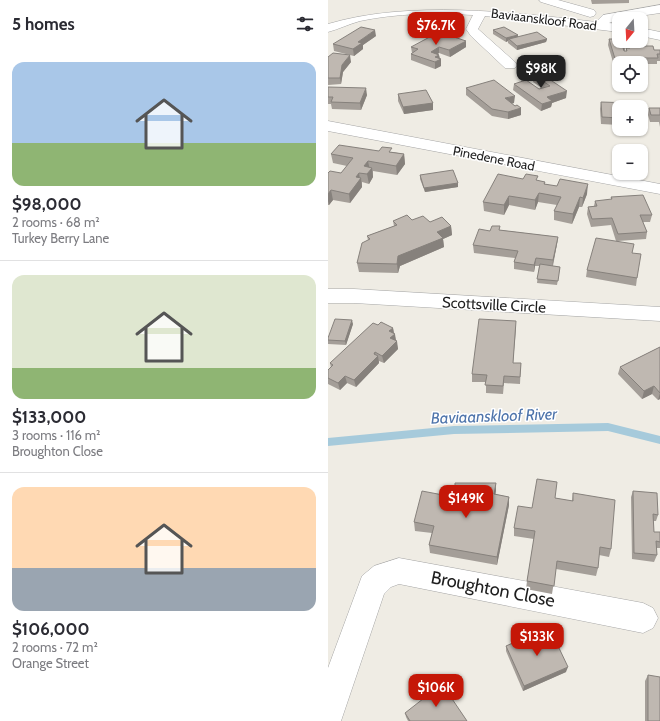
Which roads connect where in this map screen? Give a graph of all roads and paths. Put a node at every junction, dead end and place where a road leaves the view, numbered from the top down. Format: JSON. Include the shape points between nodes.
{"nodes":[{"id":1,"x":545,"y":0,"type":"edge"},
{"id":2,"x":660,"y":10,"type":"edge"},
{"id":3,"x":482,"y":11,"type":"junction"},
{"id":4,"x":602,"y":22,"type":"junction"},
{"id":5,"x":612,"y":26,"type":"edge"},
{"id":6,"x":328,"y":28,"type":"edge"},
{"id":7,"x":648,"y":33,"type":"edge"},
{"id":8,"x":660,"y":36,"type":"edge"},
{"id":9,"x":510,"y":65,"type":"dead end"},
{"id":10,"x":328,"y":126,"type":"edge"},
{"id":11,"x":660,"y":189,"type":"edge"},
{"id":12,"x":328,"y":296,"type":"edge"},
{"id":13,"x":660,"y":314,"type":"edge"},
{"id":14,"x":643,"y":618,"type":"dead end"},
{"id":15,"x":328,"y":713,"type":"edge"}],
"edges":[{"from":1,"to":4,"type":"street"},
{"from":2,"to":4,"type":"street"},
{"from":3,"to":4,"type":"street","name":"Baviaanskloof Road"},
{"from":3,"to":6,"type":"street","name":"Baviaanskloof Road","via":[[391,12],[347,21]]},
{"from":3,"to":9,"type":"street","via":[[472,29],[474,33]]},
{"from":4,"to":5,"type":"street","name":"Baviaanskloof Road"},
{"from":7,"to":8,"type":"street"},
{"from":10,"to":11,"type":"street","name":"Pinedene Road"},
{"from":12,"to":13,"type":"street","name":"Scottsville Circle"},
{"from":14,"to":15,"type":"street","name":"Broughton Close","via":[[399,571],[379,578],[372,586]]}]}
